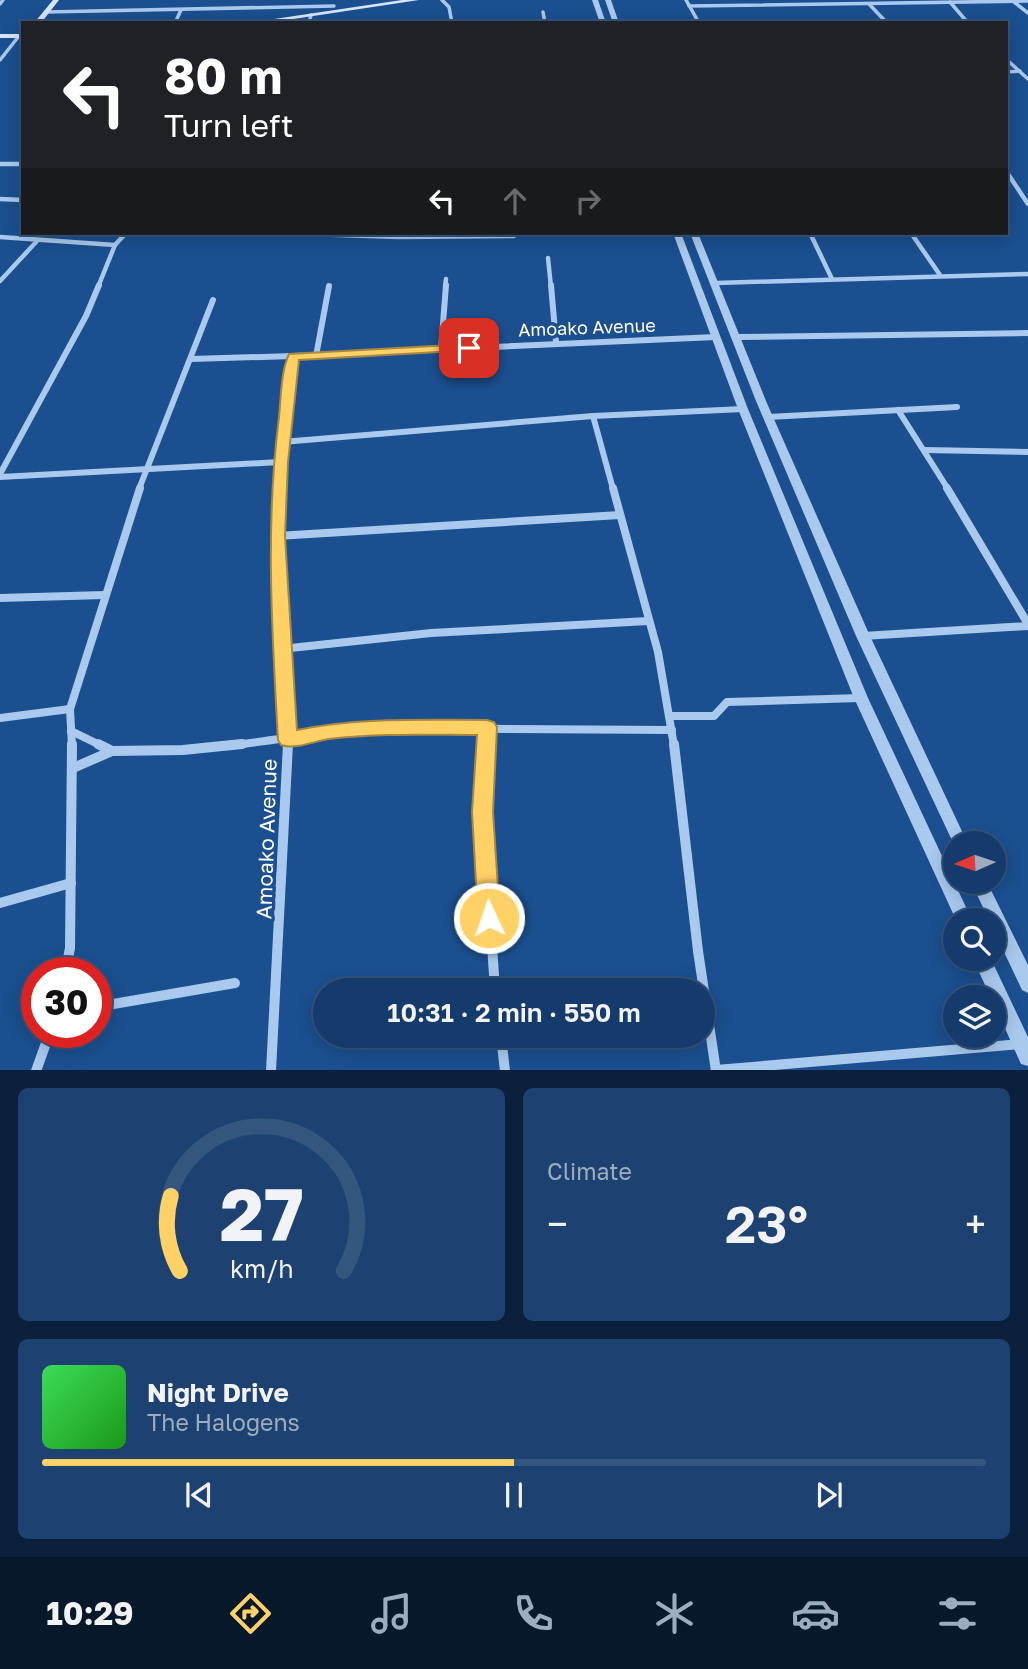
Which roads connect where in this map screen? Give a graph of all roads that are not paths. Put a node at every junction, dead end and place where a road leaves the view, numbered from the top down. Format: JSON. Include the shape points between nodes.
{"nodes":[{"id":1,"x":55,"y":0,"type":"edge"},
{"id":2,"x":331,"y":0,"type":"edge"},
{"id":3,"x":416,"y":0,"type":"edge"},
{"id":4,"x":442,"y":0,"type":"edge"},
{"id":5,"x":595,"y":0,"type":"edge"},
{"id":6,"x":608,"y":0,"type":"edge"},
{"id":7,"x":686,"y":0,"type":"edge"},
{"id":8,"x":1013,"y":1,"type":"edge"},
{"id":9,"x":1028,"y":1,"type":"edge"},
{"id":10,"x":950,"y":2,"type":"edge"},
{"id":11,"x":869,"y":4,"type":"junction"},
{"id":12,"x":689,"y":6,"type":"junction"},
{"id":13,"x":335,"y":9,"type":"junction"},
{"id":14,"x":181,"y":10,"type":"junction"},
{"id":15,"x":46,"y":12,"type":"junction"},
{"id":16,"x":543,"y":12,"type":"dead end"},
{"id":17,"x":1028,"y":13,"type":"edge"},
{"id":18,"x":310,"y":19,"type":"edge"},
{"id":19,"x":39,"y":21,"type":"edge"},
{"id":20,"x":176,"y":21,"type":"edge"},
{"id":21,"x":280,"y":21,"type":"edge"},
{"id":22,"x":452,"y":21,"type":"edge"},
{"id":23,"x":545,"y":21,"type":"edge"},
{"id":24,"x":602,"y":21,"type":"edge"},
{"id":25,"x":615,"y":21,"type":"edge"},
{"id":26,"x":698,"y":21,"type":"edge"},
{"id":27,"x":885,"y":21,"type":"edge"},
{"id":28,"x":966,"y":21,"type":"edge"},
{"id":29,"x":0,"y":36,"type":"edge"},
{"id":30,"x":21,"y":36,"type":"edge"},
{"id":31,"x":0,"y":60,"type":"edge"},
{"id":32,"x":1008,"y":61,"type":"edge"},
{"id":33,"x":1020,"y":71,"type":"junction"},
{"id":34,"x":1008,"y":72,"type":"edge"},
{"id":35,"x":1028,"y":79,"type":"edge"},
{"id":36,"x":0,"y":164,"type":"edge"},
{"id":37,"x":21,"y":164,"type":"edge"},
{"id":38,"x":1008,"y":174,"type":"edge"},
{"id":39,"x":1025,"y":196,"type":"edge"},
{"id":40,"x":0,"y":199,"type":"edge"},
{"id":41,"x":21,"y":200,"type":"edge"},
{"id":42,"x":1028,"y":204,"type":"edge"},
{"id":43,"x":124,"y":235,"type":"edge"},
{"id":44,"x":338,"y":235,"type":"edge"},
{"id":45,"x":678,"y":235,"type":"edge"},
{"id":46,"x":695,"y":235,"type":"edge"},
{"id":47,"x":811,"y":235,"type":"edge"},
{"id":48,"x":912,"y":235,"type":"edge"},
{"id":49,"x":514,"y":236,"type":"dead end"},
{"id":50,"x":0,"y":237,"type":"edge"},
{"id":51,"x":37,"y":241,"type":"junction"},
{"id":52,"x":115,"y":245,"type":"junction"},
{"id":53,"x":548,"y":258,"type":"dead end"},
{"id":54,"x":1028,"y":274,"type":"edge"},
{"id":55,"x":940,"y":275,"type":"junction"},
{"id":56,"x":446,"y":279,"type":"dead end"},
{"id":57,"x":832,"y":279,"type":"junction"},
{"id":58,"x":0,"y":281,"type":"edge"},
{"id":59,"x":716,"y":284,"type":"junction"},
{"id":60,"x":329,"y":286,"type":"dead end"},
{"id":61,"x":213,"y":300,"type":"dead end"},
{"id":62,"x":1028,"y":333,"type":"edge"},
{"id":63,"x":716,"y":337,"type":"junction"},
{"id":64,"x":737,"y":337,"type":"junction"},
{"id":65,"x":556,"y":342,"type":"junction"},
{"id":66,"x":441,"y":349,"type":"junction"},
{"id":67,"x":293,"y":356,"type":"junction"},
{"id":68,"x":316,"y":356,"type":"junction"},
{"id":69,"x":191,"y":359,"type":"junction"},
{"id":70,"x":957,"y":407,"type":"dead end"},
{"id":71,"x":743,"y":409,"type":"junction"},
{"id":72,"x":898,"y":410,"type":"junction"},
{"id":73,"x":593,"y":416,"type":"junction"},
{"id":74,"x":768,"y":417,"type":"junction"},
{"id":75,"x":282,"y":442,"type":"junction"},
{"id":76,"x":925,"y":450,"type":"junction"},
{"id":77,"x":1028,"y":452,"type":"edge"},
{"id":78,"x":280,"y":462,"type":"junction"},
{"id":79,"x":145,"y":471,"type":"junction"},
{"id":80,"x":0,"y":476,"type":"edge"},
{"id":81,"x":620,"y":515,"type":"junction"},
{"id":82,"x":277,"y":536,"type":"junction"},
{"id":83,"x":104,"y":595,"type":"junction"},
{"id":84,"x":0,"y":598,"type":"edge"},
{"id":85,"x":648,"y":621,"type":"junction"},
{"id":86,"x":1028,"y":625,"type":"edge"},
{"id":87,"x":863,"y":636,"type":"junction"},
{"id":88,"x":281,"y":649,"type":"junction"},
{"id":89,"x":861,"y":698,"type":"junction"},
{"id":90,"x":70,"y":709,"type":"junction"},
{"id":91,"x":670,"y":716,"type":"junction"},
{"id":92,"x":0,"y":718,"type":"edge"},
{"id":93,"x":487,"y":727,"type":"junction"},
{"id":94,"x":671,"y":730,"type":"junction"},
{"id":95,"x":71,"y":731,"type":"junction"},
{"id":96,"x":288,"y":740,"type":"junction"},
{"id":97,"x":112,"y":751,"type":"junction"},
{"id":98,"x":73,"y":768,"type":"junction"},
{"id":99,"x":954,"y":831,"type":"edge"},
{"id":100,"x":71,"y":883,"type":"junction"},
{"id":101,"x":985,"y":894,"type":"edge"},
{"id":102,"x":0,"y":903,"type":"edge"},
{"id":103,"x":958,"y":908,"type":"edge"},
{"id":104,"x":68,"y":957,"type":"edge"},
{"id":105,"x":987,"y":971,"type":"edge"},
{"id":106,"x":494,"y":978,"type":"edge"},
{"id":107,"x":235,"y":983,"type":"dead end"},
{"id":108,"x":1028,"y":984,"type":"edge"},
{"id":109,"x":112,"y":1004,"type":"edge"},
{"id":110,"x":44,"y":1048,"type":"edge"},
{"id":111,"x":502,"y":1048,"type":"edge"},
{"id":112,"x":1024,"y":1051,"type":"edge"},
{"id":113,"x":36,"y":1070,"type":"edge"},
{"id":114,"x":271,"y":1070,"type":"edge"},
{"id":115,"x":505,"y":1070,"type":"edge"},
{"id":116,"x":716,"y":1070,"type":"edge"}],
"edges":[{"from":1,"to":15,"type":"main road"},
{"from":2,"to":13,"type":"street"},
{"from":3,"to":13,"type":"main road"},
{"from":4,"to":22,"type":"street"},
{"from":5,"to":24,"type":"street"},
{"from":6,"to":25,"type":"street"},
{"from":7,"to":12,"type":"street"},
{"from":8,"to":9,"type":"street"},
{"from":8,"to":10,"type":"street"},
{"from":8,"to":17,"type":"street"},
{"from":10,"to":11,"type":"street"},
{"from":10,"to":28,"type":"street"},
{"from":11,"to":12,"type":"street"},
{"from":11,"to":27,"type":"street"},
{"from":12,"to":26,"type":"street"},
{"from":13,"to":14,"type":"street"},
{"from":13,"to":18,"type":"main road"},
{"from":14,"to":15,"type":"street"},
{"from":14,"to":20,"type":"street"},
{"from":15,"to":19,"type":"main road"},
{"from":16,"to":23,"type":"street"},
{"from":18,"to":21,"type":"main road"},
{"from":29,"to":30,"type":"main road"},
{"from":30,"to":31,"type":"street"},
{"from":32,"to":33,"type":"street"},
{"from":33,"to":34,"type":"street"},
{"from":33,"to":35,"type":"street"},
{"from":36,"to":37,"type":"street"},
{"from":38,"to":39,"type":"street"},
{"from":39,"to":42,"type":"street"},
{"from":40,"to":41,"type":"street"},
{"from":43,"to":52,"type":"street"},
{"from":44,"to":49,"type":"street"},
{"from":45,"to":63,"type":"street"},
{"from":46,"to":59,"type":"street"},
{"from":47,"to":57,"type":"street"},
{"from":48,"to":55,"type":"street"},
{"from":50,"to":51,"type":"street"},
{"from":51,"to":52,"type":"street"},
{"from":51,"to":58,"type":"street"},
{"from":52,"to":80,"type":"street","via":[[86,316]]},
{"from":53,"to":65,"type":"street"},
{"from":54,"to":55,"type":"street"},
{"from":55,"to":57,"type":"street"},
{"from":56,"to":66,"type":"street"},
{"from":57,"to":59,"type":"street"},
{"from":59,"to":64,"type":"street"},
{"from":60,"to":68,"type":"street"},
{"from":61,"to":69,"type":"street"},
{"from":62,"to":64,"type":"street"},
{"from":63,"to":65,"type":"street","name":"Amoako Avenue"},
{"from":63,"to":71,"type":"street"},
{"from":64,"to":74,"type":"street"},
{"from":65,"to":66,"type":"street","name":"Amoako Avenue"},
{"from":66,"to":68,"type":"street","name":"Amoako Avenue"},
{"from":67,"to":68,"type":"street","name":"Amoako Avenue"},
{"from":67,"to":69,"type":"street"},
{"from":67,"to":75,"type":"street","name":"Amoako Avenue"},
{"from":69,"to":79,"type":"street"},
{"from":70,"to":72,"type":"street"},
{"from":71,"to":73,"type":"street"},
{"from":71,"to":89,"type":"street"},
{"from":72,"to":74,"type":"street"},
{"from":72,"to":76,"type":"street"},
{"from":73,"to":75,"type":"street"},
{"from":73,"to":81,"type":"street"},
{"from":74,"to":87,"type":"street"},
{"from":75,"to":78,"type":"street","name":"Amoako Avenue"},
{"from":76,"to":77,"type":"street"},
{"from":76,"to":86,"type":"street"},
{"from":78,"to":79,"type":"street"},
{"from":78,"to":82,"type":"street","name":"Amoako Avenue"},
{"from":79,"to":80,"type":"street"},
{"from":79,"to":83,"type":"street"},
{"from":81,"to":82,"type":"street"},
{"from":81,"to":85,"type":"street"},
{"from":82,"to":88,"type":"street","name":"Amoako Avenue"},
{"from":83,"to":84,"type":"street"},
{"from":83,"to":90,"type":"street"},
{"from":85,"to":88,"type":"street","via":[[431,633]]},
{"from":85,"to":91,"type":"street"},
{"from":86,"to":87,"type":"street"},
{"from":87,"to":99,"type":"street"},
{"from":88,"to":96,"type":"street","name":"Amoako Avenue"},
{"from":89,"to":91,"type":"street","via":[[727,702],[714,716]]},
{"from":89,"to":103,"type":"street"},
{"from":90,"to":92,"type":"street"},
{"from":90,"to":95,"type":"street"},
{"from":91,"to":94,"type":"street"},
{"from":93,"to":94,"type":"street"},
{"from":93,"to":96,"type":"street","via":[[373,728]]},
{"from":93,"to":106,"type":"street","via":[[482,812]]},
{"from":94,"to":116,"type":"street"},
{"from":95,"to":97,"type":"street"},
{"from":95,"to":98,"type":"street"},
{"from":96,"to":97,"type":"street"},
{"from":96,"to":114,"type":"street","name":"Amoako Avenue"},
{"from":97,"to":98,"type":"street"},
{"from":98,"to":100,"type":"street"},
{"from":100,"to":102,"type":"street"},
{"from":100,"to":104,"type":"street"},
{"from":101,"to":108,"type":"street"},
{"from":105,"to":112,"type":"street"},
{"from":107,"to":109,"type":"street"},
{"from":110,"to":113,"type":"street"},
{"from":111,"to":115,"type":"street"},
{"from":112,"to":116,"type":"street"}]}
